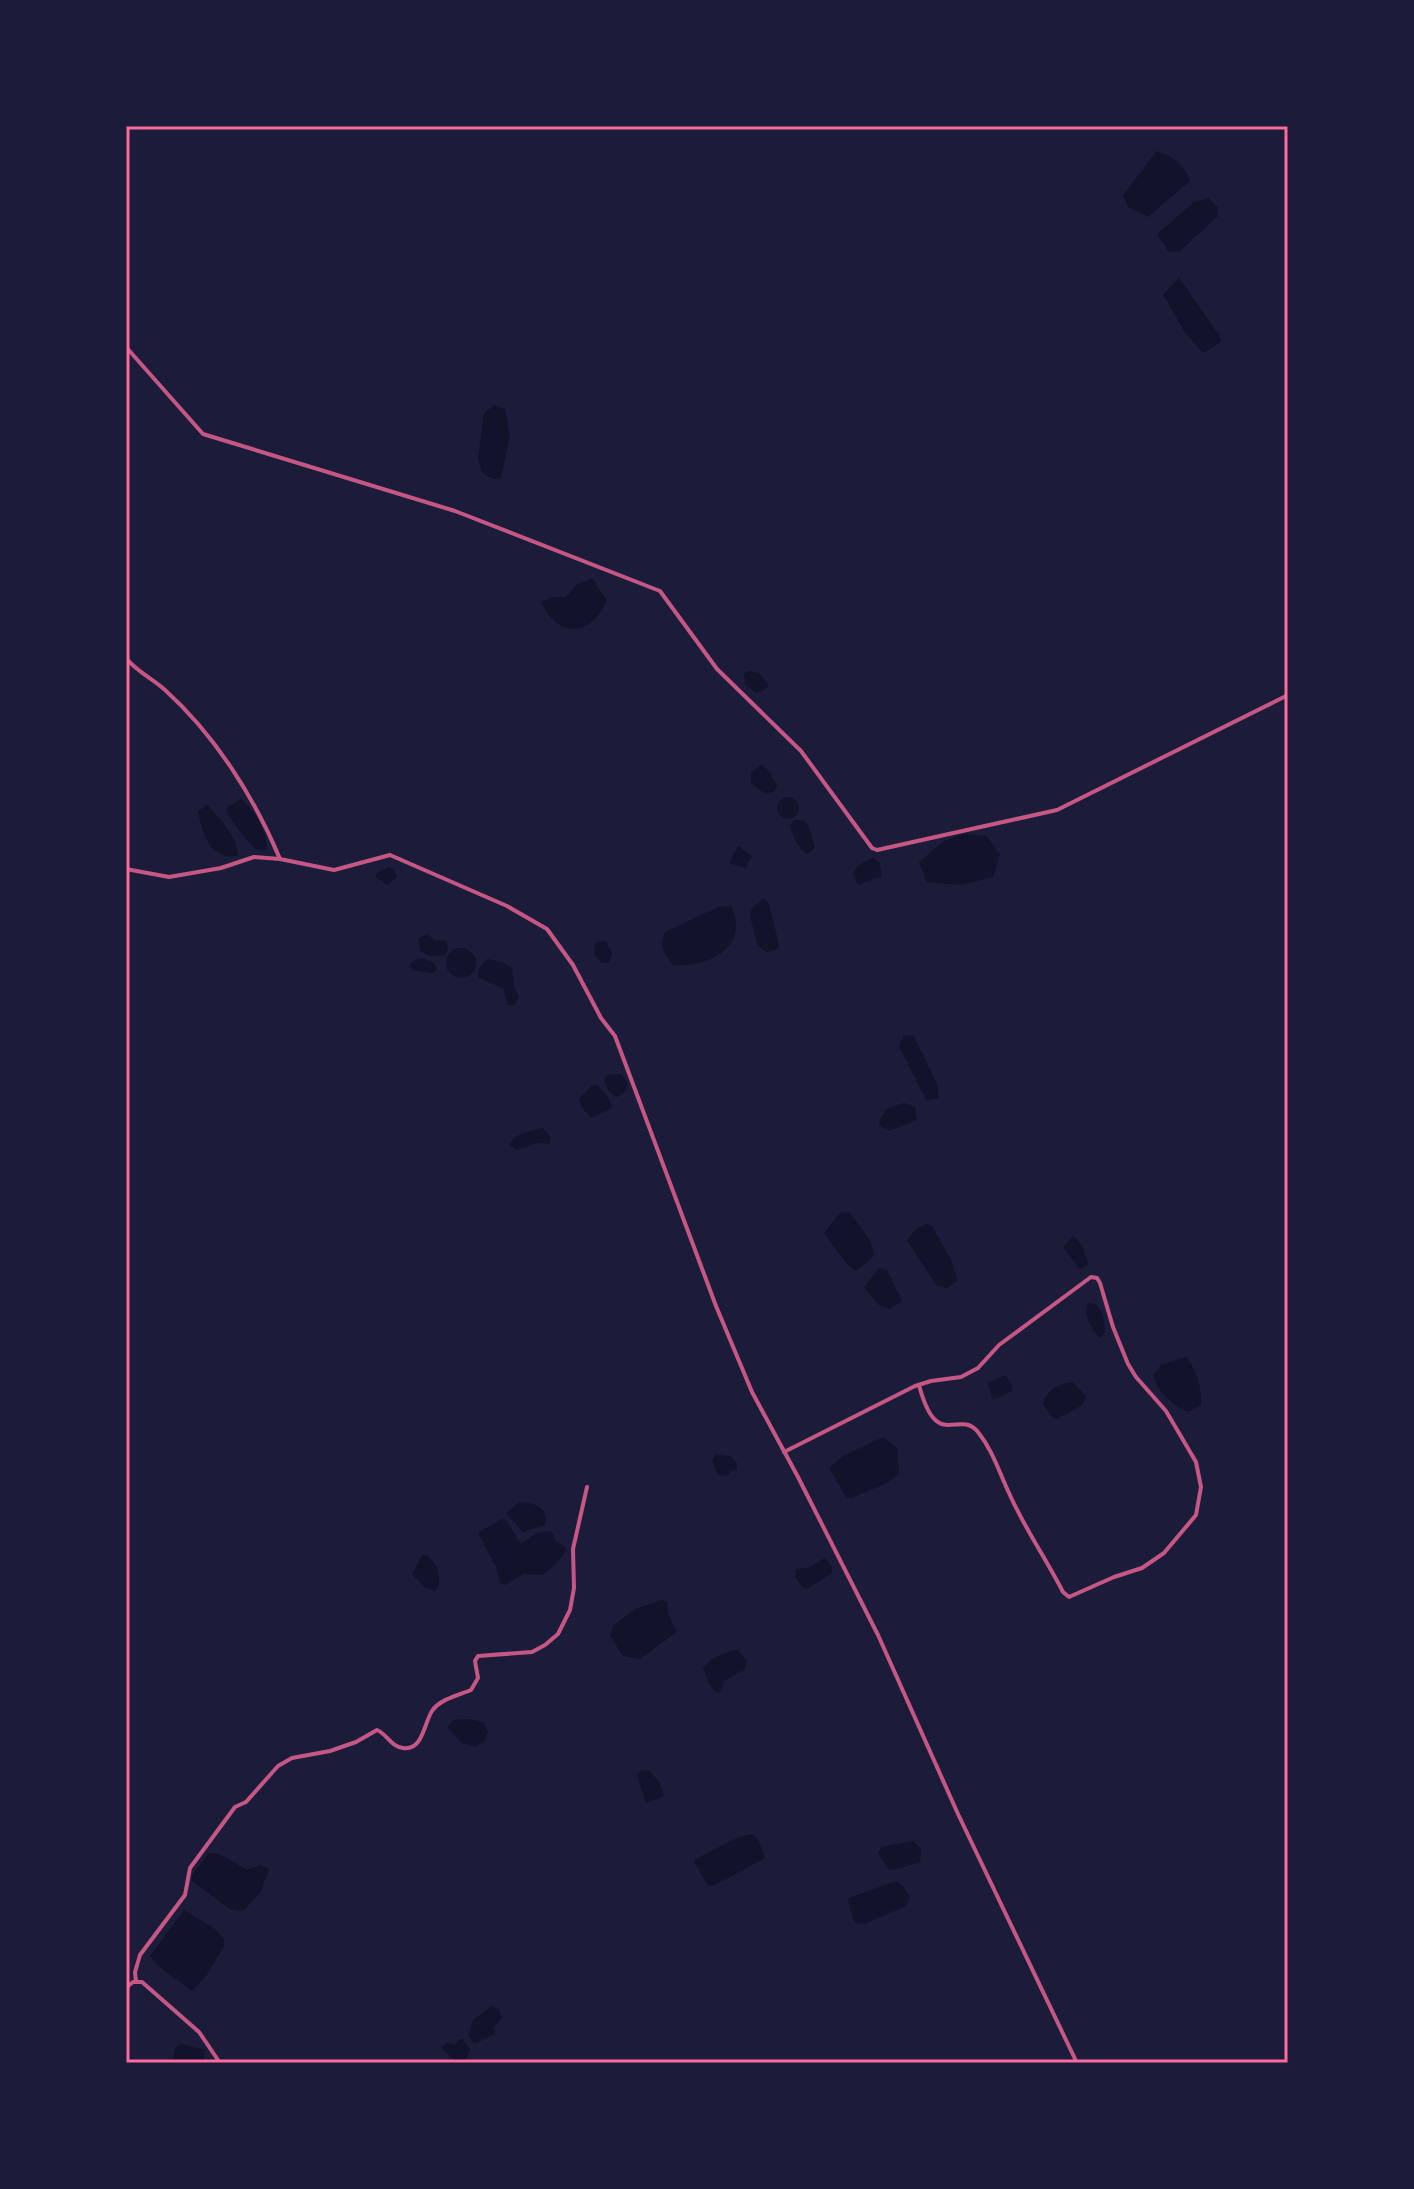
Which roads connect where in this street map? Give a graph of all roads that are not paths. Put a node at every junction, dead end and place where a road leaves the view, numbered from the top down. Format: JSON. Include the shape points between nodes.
{"nodes":[{"id":1,"x":126,"y":347,"type":"edge"},
{"id":2,"x":126,"y":658,"type":"edge"},
{"id":3,"x":1288,"y":695,"type":"edge"},
{"id":4,"x":280,"y":859,"type":"junction"},
{"id":5,"x":126,"y":869,"type":"edge"},
{"id":6,"x":919,"y":1385,"type":"junction"},
{"id":7,"x":784,"y":1452,"type":"junction"},
{"id":8,"x":587,"y":1487,"type":"dead end"},
{"id":9,"x":136,"y":1982,"type":"junction"},
{"id":10,"x":126,"y":1992,"type":"edge"},
{"id":11,"x":220,"y":2063,"type":"edge"},
{"id":12,"x":1077,"y":2063,"type":"edge"}],
"edges":[{"from":1,"to":3,"type":"street","via":[[203,434],[455,511],[660,591],[717,669],[803,752],[877,850],[1057,810]]},
{"from":2,"to":4,"type":"street","via":[[164,689],[218,750],[264,821]]},
{"from":4,"to":5,"type":"street","via":[[254,857],[169,877]]},
{"from":4,"to":7,"type":"street","via":[[334,870],[390,855],[547,929],[615,1036],[716,1306]]},
{"from":6,"to":6,"type":"street","via":[[978,1368],[1043,1309],[1083,1281],[1097,1278],[1133,1374],[1166,1411],[1196,1462],[1201,1487],[1196,1515],[1155,1561],[1069,1597],[976,1429],[937,1423],[925,1408]]},
{"from":6,"to":7,"type":"street"},
{"from":7,"to":12,"type":"street","via":[[890,1661]]},
{"from":8,"to":9,"type":"street","via":[[573,1549],[570,1610],[553,1640],[532,1652],[478,1656],[478,1678],[471,1690],[432,1711],[412,1747],[397,1747],[377,1730],[343,1747],[302,1754],[278,1766],[229,1814],[190,1868],[185,1895],[137,1961]]},
{"from":9,"to":10,"type":"street"},
{"from":9,"to":11,"type":"street","via":[[199,2032]]}]}
